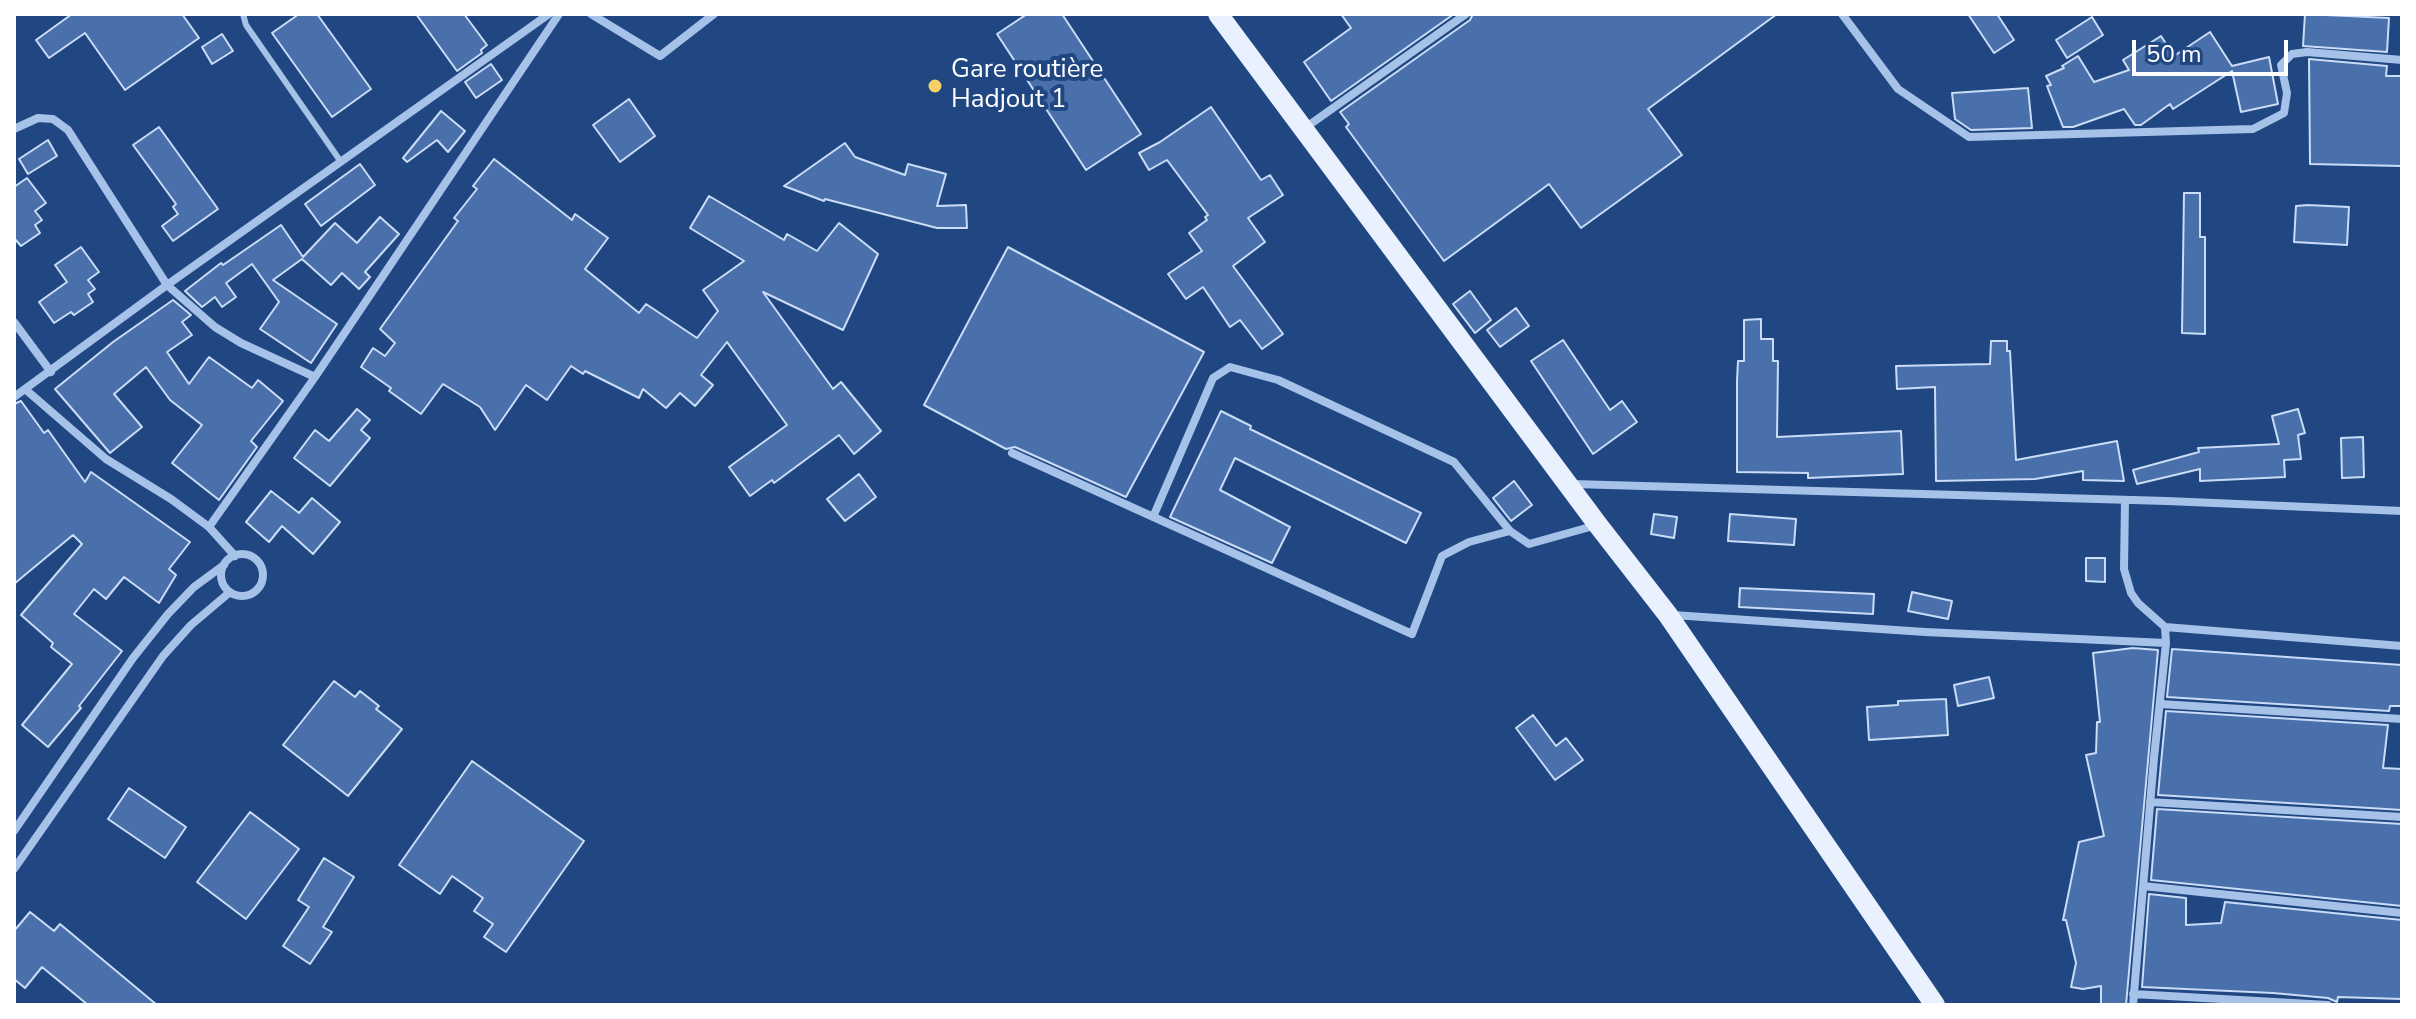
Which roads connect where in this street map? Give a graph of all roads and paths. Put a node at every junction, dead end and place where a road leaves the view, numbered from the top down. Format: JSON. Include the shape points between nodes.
{"nodes":[{"id":1,"x":243,"y":14,"type":"edge"},
{"id":2,"x":549,"y":14,"type":"edge"},
{"id":3,"x":559,"y":14,"type":"edge"},
{"id":4,"x":591,"y":14,"type":"edge"},
{"id":5,"x":714,"y":14,"type":"edge"},
{"id":6,"x":1218,"y":14,"type":"edge"},
{"id":7,"x":1466,"y":14,"type":"edge"},
{"id":8,"x":1842,"y":14,"type":"edge"},
{"id":9,"x":2402,"y":60,"type":"edge"},
{"id":10,"x":14,"y":129,"type":"edge"},
{"id":11,"x":1302,"y":130,"type":"junction"},
{"id":12,"x":341,"y":162,"type":"junction"},
{"id":13,"x":167,"y":285,"type":"junction"},
{"id":14,"x":14,"y":322,"type":"edge"},
{"id":15,"x":51,"y":372,"type":"junction"},
{"id":16,"x":315,"y":377,"type":"junction"},
{"id":17,"x":25,"y":389,"type":"junction"},
{"id":18,"x":14,"y":397,"type":"edge"},
{"id":19,"x":1012,"y":453,"type":"dead end"},
{"id":20,"x":1568,"y":484,"type":"junction"},
{"id":21,"x":2125,"y":500,"type":"junction"},
{"id":22,"x":2402,"y":511,"type":"edge"},
{"id":23,"x":1153,"y":517,"type":"junction"},
{"id":24,"x":1598,"y":525,"type":"junction"},
{"id":25,"x":209,"y":527,"type":"junction"},
{"id":26,"x":1510,"y":531,"type":"junction"},
{"id":27,"x":235,"y":556,"type":"junction"},
{"id":28,"x":224,"y":565,"type":"junction"},
{"id":29,"x":230,"y":592,"type":"junction"},
{"id":30,"x":1668,"y":615,"type":"junction"},
{"id":31,"x":2165,"y":627,"type":"junction"},
{"id":32,"x":2166,"y":643,"type":"junction"},
{"id":33,"x":2402,"y":646,"type":"edge"},
{"id":34,"x":2160,"y":704,"type":"junction"},
{"id":35,"x":2402,"y":719,"type":"edge"},
{"id":36,"x":2150,"y":802,"type":"junction"},
{"id":37,"x":2402,"y":817,"type":"edge"},
{"id":38,"x":14,"y":831,"type":"edge"},
{"id":39,"x":14,"y":869,"type":"edge"},
{"id":40,"x":2143,"y":886,"type":"junction"},
{"id":41,"x":2402,"y":913,"type":"edge"},
{"id":42,"x":2133,"y":994,"type":"junction"},
{"id":43,"x":1935,"y":1005,"type":"edge"},
{"id":44,"x":2133,"y":1005,"type":"edge"},
{"id":45,"x":2328,"y":1005,"type":"edge"}],
"edges":[{"from":1,"to":12,"type":"lane"},
{"from":2,"to":12,"type":"street"},
{"from":3,"to":16,"type":"street"},
{"from":4,"to":5,"type":"street","via":[[660,56]]},
{"from":6,"to":11,"type":"main road"},
{"from":7,"to":11,"type":"street"},
{"from":8,"to":9,"type":"street","via":[[1898,89],[1969,137],[2253,129],[2284,113],[2287,93],[2281,65],[2292,54]]},
{"from":10,"to":13,"type":"street","via":[[38,118],[53,119],[68,130]]},
{"from":11,"to":20,"type":"main road"},
{"from":12,"to":13,"type":"street"},
{"from":13,"to":15,"type":"street"},
{"from":13,"to":16,"type":"street","via":[[215,327]]},
{"from":14,"to":15,"type":"street"},
{"from":15,"to":17,"type":"street"},
{"from":16,"to":25,"type":"street"},
{"from":17,"to":18,"type":"street"},
{"from":17,"to":25,"type":"street","via":[[106,459]]},
{"from":19,"to":23,"type":"street"},
{"from":20,"to":21,"type":"street"},
{"from":20,"to":24,"type":"main road"},
{"from":21,"to":22,"type":"street"},
{"from":21,"to":31,"type":"street","via":[[2124,569],[2131,593]]},
{"from":23,"to":26,"type":"street","via":[[1412,634],[1442,556]]},
{"from":23,"to":26,"type":"street","via":[[1213,378],[1230,367],[1278,380],[1454,462]]},
{"from":24,"to":26,"type":"street","via":[[1529,544]]},
{"from":24,"to":30,"type":"main road"},
{"from":25,"to":27,"type":"street"},
{"from":27,"to":28,"type":"street"},
{"from":27,"to":29,"type":"street","via":[[255,559],[263,578],[250,594]]},
{"from":28,"to":29,"type":"street","via":[[221,580]]},
{"from":28,"to":38,"type":"street","via":[[194,587],[133,658]]},
{"from":29,"to":39,"type":"street","via":[[163,656]]},
{"from":30,"to":32,"type":"street"},
{"from":30,"to":43,"type":"main road"},
{"from":31,"to":32,"type":"street"},
{"from":31,"to":33,"type":"street"},
{"from":32,"to":34,"type":"street"},
{"from":34,"to":35,"type":"street"},
{"from":34,"to":36,"type":"street"},
{"from":36,"to":37,"type":"street"},
{"from":36,"to":40,"type":"street"},
{"from":40,"to":41,"type":"street"},
{"from":40,"to":42,"type":"street"},
{"from":42,"to":44,"type":"street"},
{"from":42,"to":45,"type":"street"}]}
